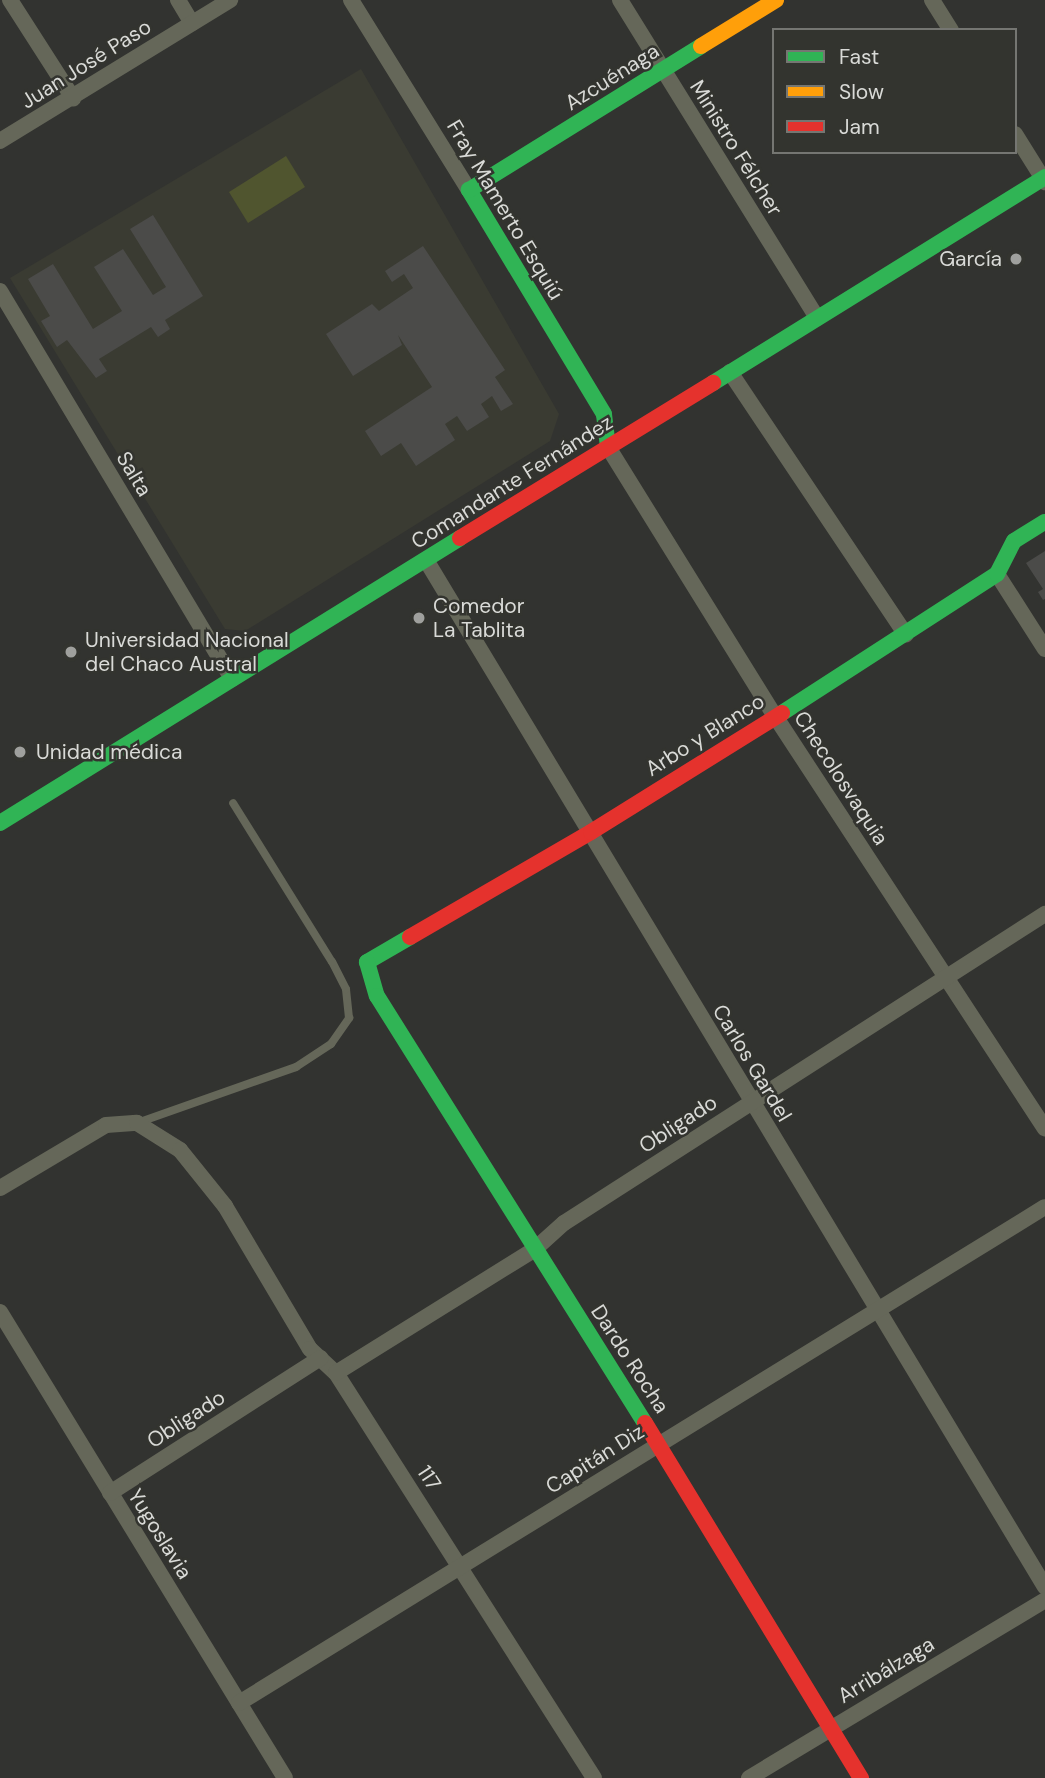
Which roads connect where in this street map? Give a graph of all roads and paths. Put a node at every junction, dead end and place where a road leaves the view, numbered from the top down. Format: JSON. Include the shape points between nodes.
{"nodes":[{"id":1,"x":10,"y":0,"type":"edge"},
{"id":2,"x":178,"y":0,"type":"edge"},
{"id":3,"x":230,"y":0,"type":"edge"},
{"id":4,"x":351,"y":0,"type":"edge"},
{"id":5,"x":620,"y":0,"type":"edge"},
{"id":6,"x":776,"y":0,"type":"edge"},
{"id":7,"x":932,"y":0,"type":"edge"},
{"id":8,"x":192,"y":23,"type":"junction"},
{"id":9,"x":950,"y":28,"type":"edge"},
{"id":10,"x":663,"y":70,"type":"junction"},
{"id":11,"x":73,"y":98,"type":"junction"},
{"id":12,"x":1017,"y":137,"type":"edge"},
{"id":13,"x":0,"y":141,"type":"edge"},
{"id":14,"x":1044,"y":179,"type":"edge"},
{"id":15,"x":469,"y":190,"type":"junction"},
{"id":16,"x":0,"y":291,"type":"edge"},
{"id":17,"x":817,"y":318,"type":"junction"},
{"id":18,"x":730,"y":372,"type":"junction"},
{"id":19,"x":608,"y":447,"type":"junction"},
{"id":20,"x":1045,"y":522,"type":"edge"},
{"id":21,"x":426,"y":560,"type":"junction"},
{"id":22,"x":997,"y":574,"type":"junction"},
{"id":23,"x":905,"y":635,"type":"junction"},
{"id":24,"x":1045,"y":649,"type":"edge"},
{"id":25,"x":232,"y":679,"type":"junction"},
{"id":26,"x":775,"y":716,"type":"junction"},
{"id":27,"x":233,"y":803,"type":"dead end"},
{"id":28,"x":0,"y":822,"type":"edge"},
{"id":29,"x":590,"y":832,"type":"junction"},
{"id":30,"x":1045,"y":914,"type":"edge"},
{"id":31,"x":367,"y":962,"type":"joint"},
{"id":32,"x":946,"y":975,"type":"junction"},
{"id":33,"x":750,"y":1102,"type":"junction"},
{"id":34,"x":137,"y":1123,"type":"junction"},
{"id":35,"x":1045,"y":1129,"type":"edge"},
{"id":36,"x":0,"y":1188,"type":"edge"},
{"id":37,"x":1045,"y":1207,"type":"edge"},
{"id":38,"x":535,"y":1249,"type":"junction"},
{"id":39,"x":877,"y":1310,"type":"junction"},
{"id":40,"x":0,"y":1312,"type":"edge"},
{"id":41,"x":320,"y":1358,"type":"junction"},
{"id":42,"x":336,"y":1373,"type":"junction"},
{"id":43,"x":659,"y":1444,"type":"junction"},
{"id":44,"x":110,"y":1493,"type":"junction"},
{"id":45,"x":461,"y":1566,"type":"junction"},
{"id":46,"x":1045,"y":1587,"type":"edge"},
{"id":47,"x":1045,"y":1600,"type":"edge"},
{"id":48,"x":239,"y":1703,"type":"junction"},
{"id":49,"x":829,"y":1728,"type":"junction"},
{"id":50,"x":285,"y":1778,"type":"edge"},
{"id":51,"x":594,"y":1778,"type":"edge"},
{"id":52,"x":749,"y":1778,"type":"edge"},
{"id":53,"x":861,"y":1778,"type":"edge"}],
"edges":[{"from":1,"to":11,"type":"street"},
{"from":2,"to":8,"type":"street"},
{"from":3,"to":8,"type":"street","name":"Juan José Paso"},
{"from":4,"to":15,"type":"street","name":"Fray Mamerto Esquiú"},
{"from":5,"to":10,"type":"street","name":"Ministro Félcher"},
{"from":6,"to":10,"type":"street","name":"Azcuénaga"},
{"from":7,"to":9,"type":"street"},
{"from":8,"to":11,"type":"street","name":"Juan José Paso"},
{"from":10,"to":15,"type":"street","name":"Azcuénaga"},
{"from":10,"to":17,"type":"street","name":"Ministro Félcher"},
{"from":11,"to":13,"type":"street","name":"Juan José Paso"},
{"from":12,"to":14,"type":"street"},
{"from":14,"to":17,"type":"street","name":"Comandante Fernández"},
{"from":15,"to":19,"type":"street","name":"Fray Mamerto Esquiú","via":[[604,414]]},
{"from":16,"to":25,"type":"street","name":"Salta"},
{"from":17,"to":18,"type":"street","name":"Comandante Fernández"},
{"from":18,"to":19,"type":"street","name":"Comandante Fernández"},
{"from":18,"to":23,"type":"street"},
{"from":19,"to":21,"type":"street","name":"Comandante Fernández"},
{"from":19,"to":26,"type":"street","name":"Checolosvaquia"},
{"from":20,"to":22,"type":"street","name":"Arbo y Blanco","via":[[1014,541]]},
{"from":21,"to":25,"type":"street","name":"Comandante Fernández"},
{"from":21,"to":29,"type":"street","name":"Carlos Gardel"},
{"from":22,"to":23,"type":"street","name":"Arbo y Blanco"},
{"from":22,"to":24,"type":"street"},
{"from":23,"to":26,"type":"street","name":"Arbo y Blanco"},
{"from":25,"to":28,"type":"street","name":"Comandante Fernández"},
{"from":26,"to":29,"type":"street","name":"Arbo y Blanco"},
{"from":26,"to":32,"type":"street","name":"Checolosvaquia"},
{"from":27,"to":34,"type":"lane","via":[[332,962],[345,989],[349,1018],[331,1044],[296,1067]]},
{"from":29,"to":31,"type":"street","name":"Arbo y Blanco"},
{"from":29,"to":33,"type":"street","name":"Carlos Gardel"},
{"from":30,"to":32,"type":"street","name":"Obligado"},
{"from":31,"to":38,"type":"street","name":"Dardo Rocha","via":[[377,996]]},
{"from":32,"to":33,"type":"street","name":"Obligado"},
{"from":32,"to":35,"type":"street","name":"Checolosvaquia"},
{"from":33,"to":38,"type":"street","name":"Obligado","via":[[564,1223]]},
{"from":33,"to":39,"type":"street","name":"Carlos Gardel"},
{"from":34,"to":36,"type":"street","via":[[106,1125]]},
{"from":34,"to":41,"type":"street","name":"117","via":[[180,1150],[225,1206],[310,1349]]},
{"from":37,"to":39,"type":"street","name":"Capitán Diz"},
{"from":38,"to":42,"type":"street","name":"Obligado"},
{"from":38,"to":43,"type":"street","name":"Dardo Rocha"},
{"from":39,"to":43,"type":"street","name":"Capitán Diz"},
{"from":39,"to":46,"type":"street","name":"Carlos Gardel"},
{"from":40,"to":44,"type":"street","name":"Yugoslavia"},
{"from":41,"to":42,"type":"street","name":"117"},
{"from":41,"to":44,"type":"street","name":"Obligado"},
{"from":42,"to":45,"type":"street","name":"117"},
{"from":43,"to":45,"type":"street","name":"Capitán Diz"},
{"from":43,"to":49,"type":"street","name":"Dardo Rocha"},
{"from":44,"to":48,"type":"street","name":"Yugoslavia"},
{"from":45,"to":48,"type":"street","name":"Capitán Diz"},
{"from":45,"to":51,"type":"street","name":"117"},
{"from":47,"to":49,"type":"street","name":"Arribálzaga"},
{"from":48,"to":50,"type":"street","name":"Yugoslavia"},
{"from":49,"to":52,"type":"street","name":"Arribálzaga"},
{"from":49,"to":53,"type":"street","name":"Dardo Rocha"}]}
